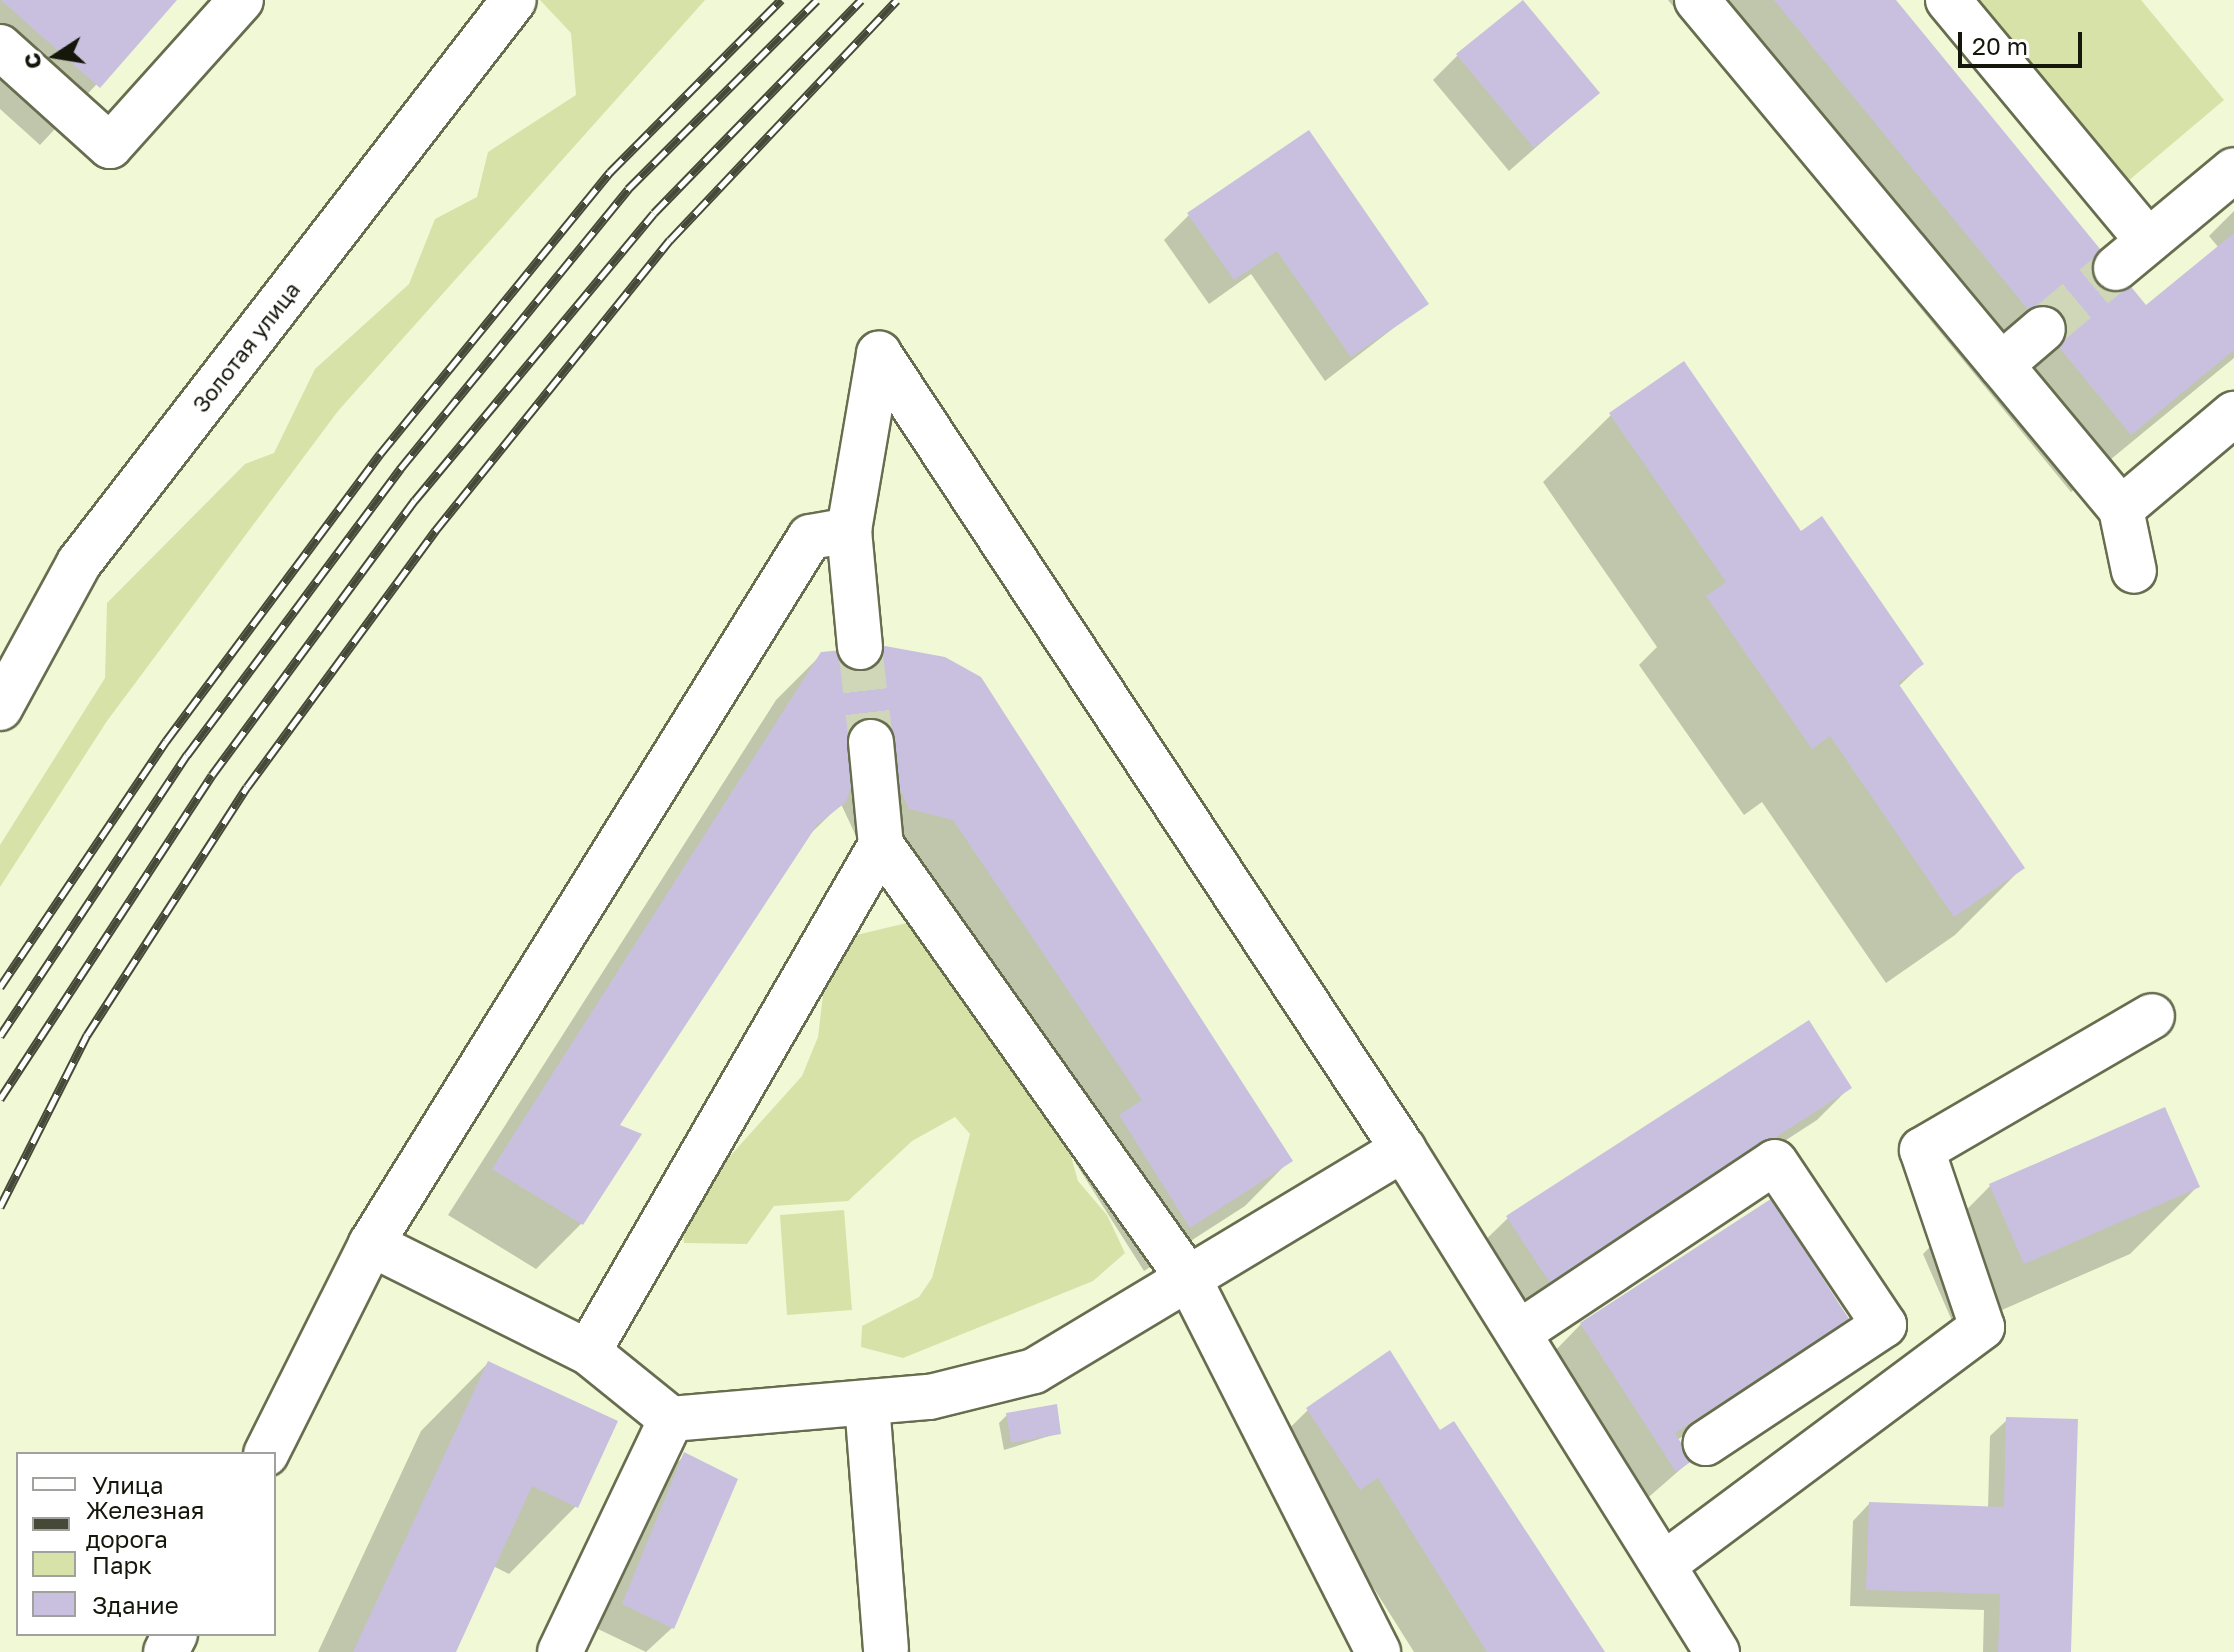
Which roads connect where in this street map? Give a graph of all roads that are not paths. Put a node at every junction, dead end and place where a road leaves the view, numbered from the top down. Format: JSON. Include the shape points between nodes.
{"nodes":[{"id":1,"x":241,"y":0,"type":"edge"},
{"id":2,"x":514,"y":0,"type":"edge"},
{"id":3,"x":1948,"y":0,"type":"edge"},
{"id":4,"x":1713,"y":6,"type":"edge"},
{"id":5,"x":0,"y":47,"type":"edge"},
{"id":6,"x":2234,"y":170,"type":"edge"},
{"id":7,"x":2043,"y":329,"type":"tunnel mouth"},
{"id":8,"x":2001,"y":365,"type":"junction"},
{"id":9,"x":2234,"y":414,"type":"edge"},
{"id":10,"x":2121,"y":509,"type":"junction"},
{"id":11,"x":849,"y":530,"type":"junction"},
{"id":12,"x":2134,"y":571,"type":"dead end"},
{"id":13,"x":860,"y":647,"type":"tunnel mouth"},
{"id":14,"x":0,"y":708,"type":"edge"},
{"id":15,"x":871,"y":742,"type":"tunnel mouth"},
{"id":16,"x":881,"y":845,"type":"junction"},
{"id":17,"x":2152,"y":1016,"type":"dead end"},
{"id":18,"x":1403,"y":1149,"type":"junction"},
{"id":19,"x":371,"y":1244,"type":"junction"},
{"id":20,"x":1190,"y":1281,"type":"junction"},
{"id":21,"x":1520,"y":1332,"type":"junction"},
{"id":22,"x":588,"y":1352,"type":"junction"},
{"id":23,"x":867,"y":1403,"type":"junction"},
{"id":24,"x":671,"y":1419,"type":"junction"},
{"id":25,"x":1706,"y":1443,"type":"dead end"},
{"id":26,"x":267,"y":1452,"type":"edge"},
{"id":27,"x":1667,"y":1562,"type":"junction"},
{"id":28,"x":886,"y":1649,"type":"dead end"},
{"id":29,"x":560,"y":1652,"type":"edge"},
{"id":30,"x":1378,"y":1652,"type":"edge"},
{"id":31,"x":1717,"y":1652,"type":"edge"}],
"edges":[{"from":1,"to":5,"type":"street","via":[[110,146]]},
{"from":2,"to":14,"type":"street","name":"Золотая улица","via":[[79,563]]},
{"from":3,"to":6,"type":"street","via":[[2132,255]]},
{"from":4,"to":8,"type":"street"},
{"from":7,"to":8,"type":"street"},
{"from":8,"to":10,"type":"street"},
{"from":9,"to":10,"type":"street"},
{"from":10,"to":12,"type":"street"},
{"from":11,"to":13,"type":"street"},
{"from":11,"to":18,"type":"street","via":[[879,354]]},
{"from":11,"to":19,"type":"street","via":[[810,537]]},
{"from":15,"to":16,"type":"street"},
{"from":16,"to":20,"type":"street"},
{"from":16,"to":22,"type":"street"},
{"from":17,"to":27,"type":"street","via":[[1922,1150],[1982,1327]]},
{"from":18,"to":20,"type":"street"},
{"from":18,"to":21,"type":"street"},
{"from":19,"to":22,"type":"street"},
{"from":19,"to":26,"type":"street"},
{"from":20,"to":23,"type":"street","via":[[1034,1371],[930,1397]]},
{"from":20,"to":30,"type":"street"},
{"from":21,"to":25,"type":"street","via":[[1775,1162],[1884,1325]]},
{"from":21,"to":27,"type":"street"},
{"from":22,"to":24,"type":"street"},
{"from":23,"to":24,"type":"street"},
{"from":23,"to":28,"type":"street"},
{"from":24,"to":29,"type":"street"},
{"from":27,"to":31,"type":"street"}]}
